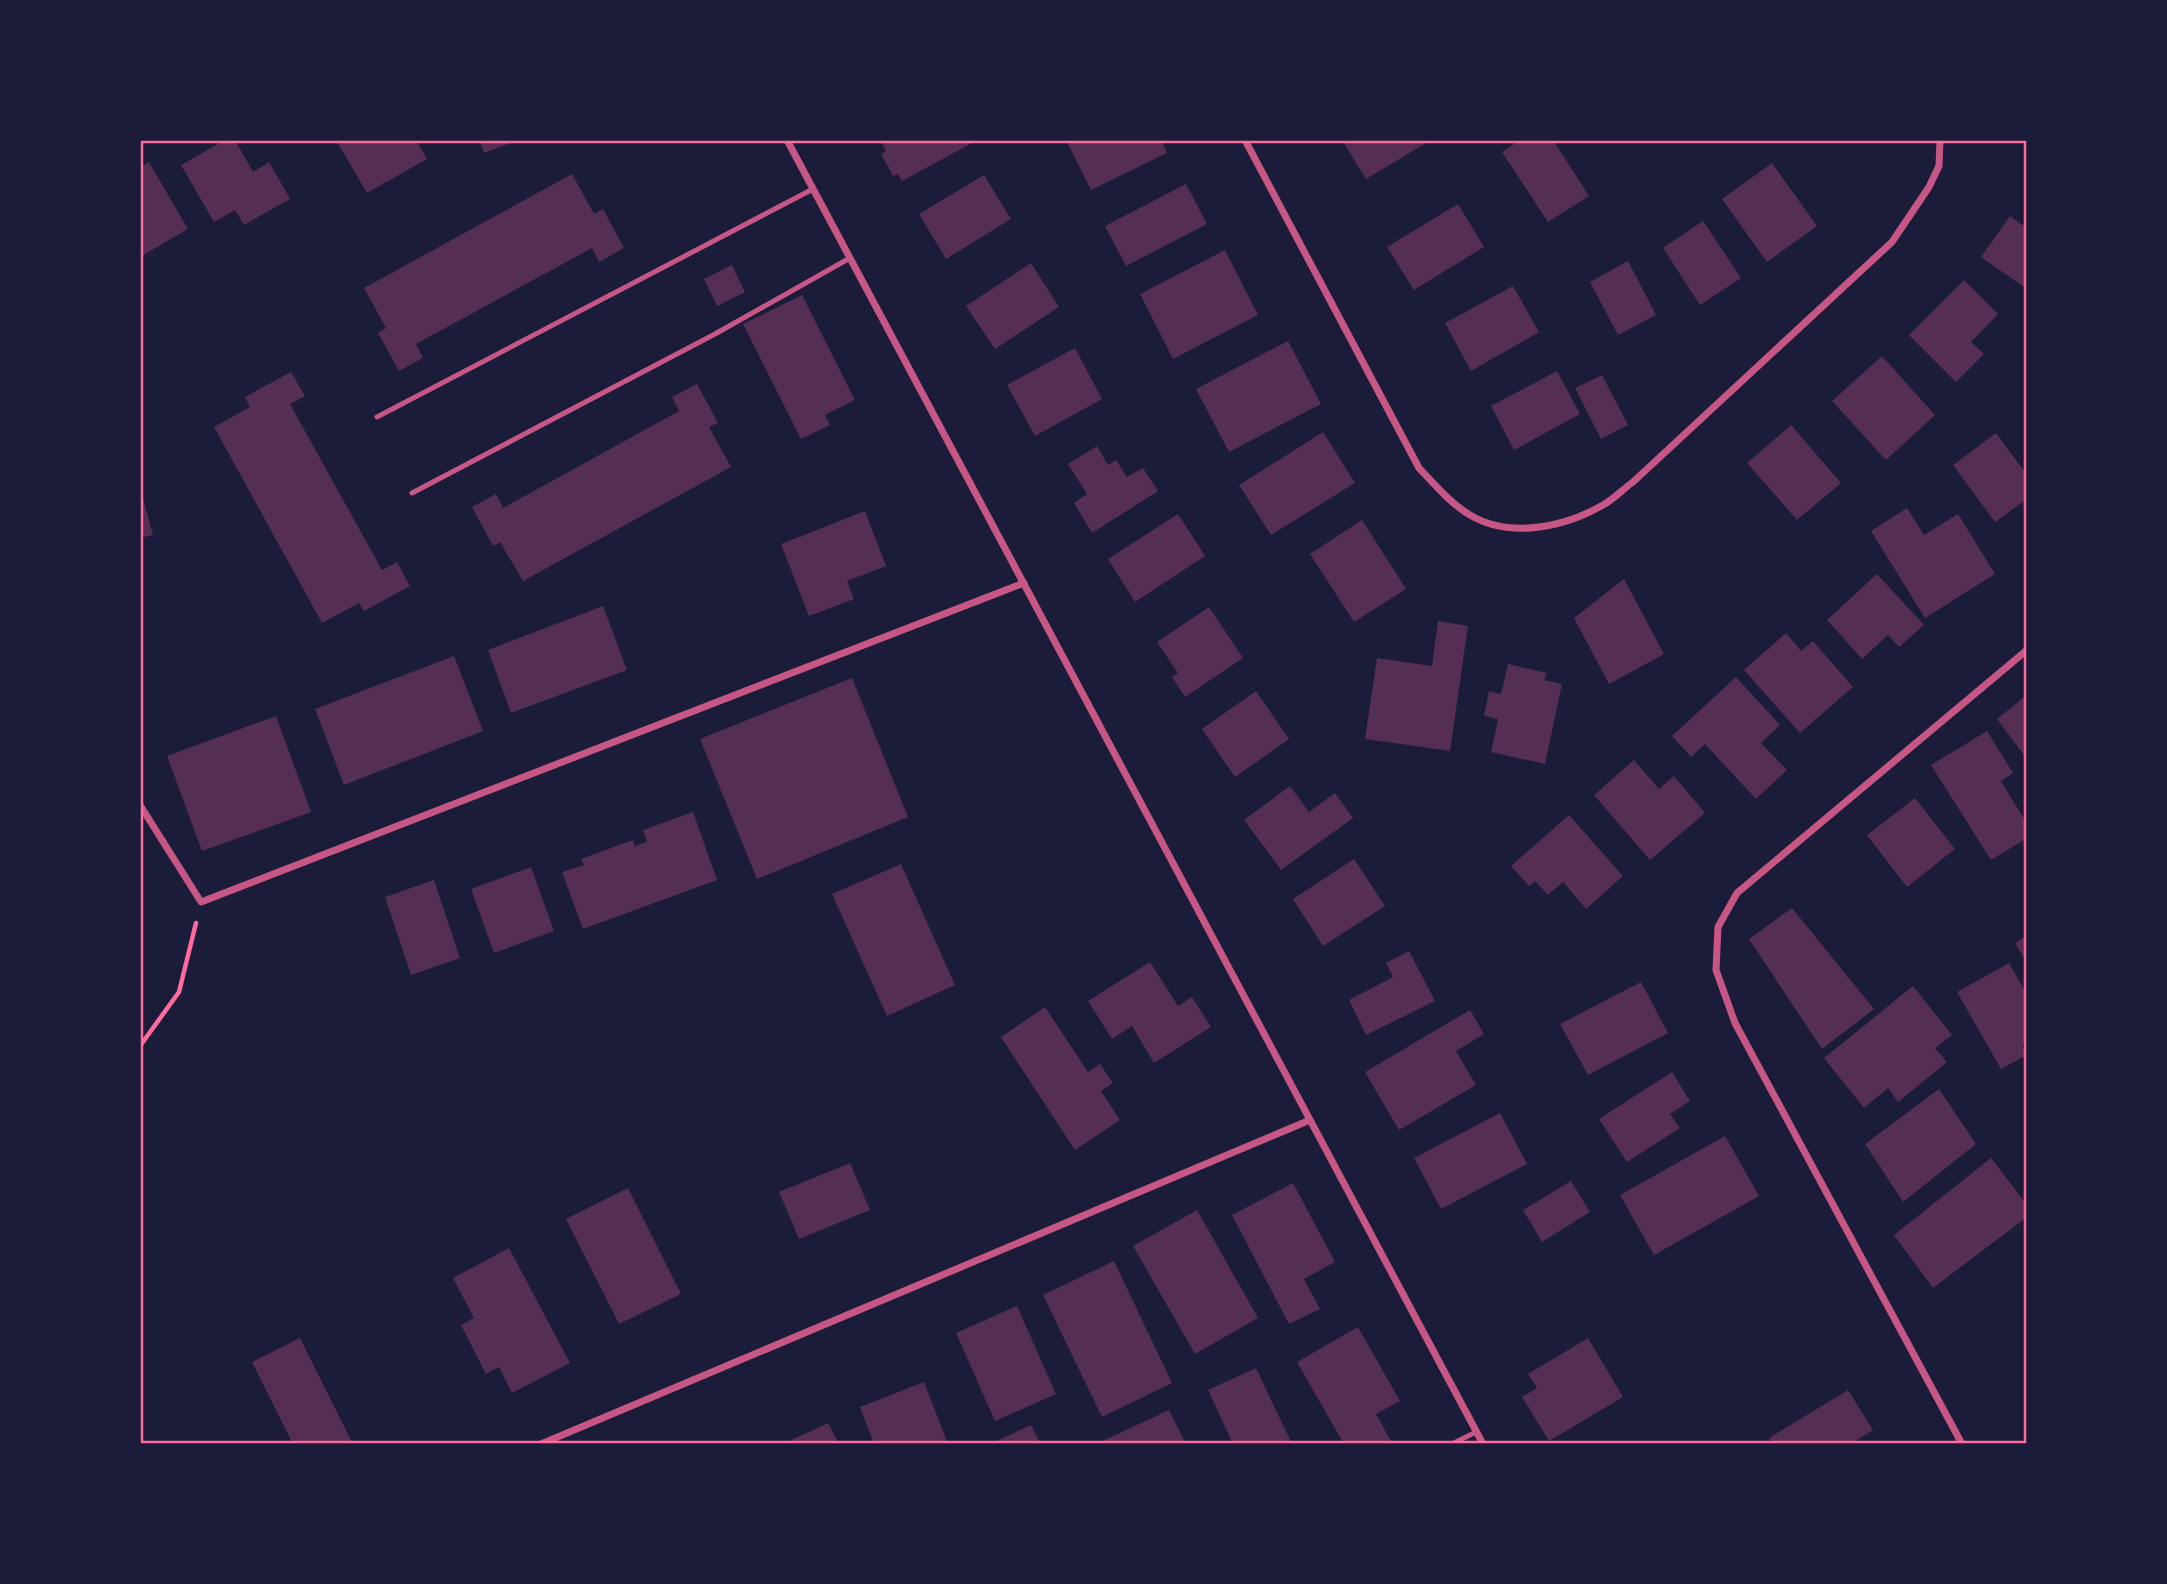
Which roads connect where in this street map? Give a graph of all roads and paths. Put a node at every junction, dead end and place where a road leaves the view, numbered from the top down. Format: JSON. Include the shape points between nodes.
{"nodes":[{"id":1,"x":787,"y":140,"type":"edge"},
{"id":2,"x":1245,"y":140,"type":"edge"},
{"id":3,"x":1940,"y":140,"type":"edge"},
{"id":4,"x":813,"y":189,"type":"junction"},
{"id":5,"x":850,"y":258,"type":"junction"},
{"id":6,"x":377,"y":417,"type":"dead end"},
{"id":7,"x":412,"y":493,"type":"dead end"},
{"id":8,"x":1024,"y":583,"type":"junction"},
{"id":9,"x":2027,"y":650,"type":"edge"},
{"id":10,"x":140,"y":805,"type":"edge"},
{"id":11,"x":201,"y":902,"type":"junction"},
{"id":12,"x":140,"y":1046,"type":"edge"},
{"id":13,"x":1310,"y":1120,"type":"junction"},
{"id":14,"x":1476,"y":1432,"type":"junction"},
{"id":15,"x":541,"y":1444,"type":"edge"},
{"id":16,"x":1452,"y":1444,"type":"edge"},
{"id":17,"x":1483,"y":1444,"type":"edge"},
{"id":18,"x":1962,"y":1444,"type":"edge"}],
"edges":[{"from":1,"to":4,"type":"street"},
{"from":2,"to":3,"type":"street","via":[[1419,468],[1470,516],[1501,527],[1536,528],[1563,523],[1604,505],[1633,482],[1892,242],[1939,166]]},
{"from":4,"to":5,"type":"street"},
{"from":4,"to":6,"type":"lane"},
{"from":5,"to":7,"type":"lane"},
{"from":5,"to":8,"type":"street"},
{"from":8,"to":11,"type":"street"},
{"from":8,"to":13,"type":"street"},
{"from":9,"to":18,"type":"street","via":[[1737,892],[1718,927],[1716,970],[1735,1023]]},
{"from":10,"to":11,"type":"street"},
{"from":11,"to":12,"type":"path","via":[[179,992]]},
{"from":13,"to":14,"type":"street"},
{"from":13,"to":15,"type":"street"},
{"from":14,"to":16,"type":"lane"},
{"from":14,"to":17,"type":"street"}]}
